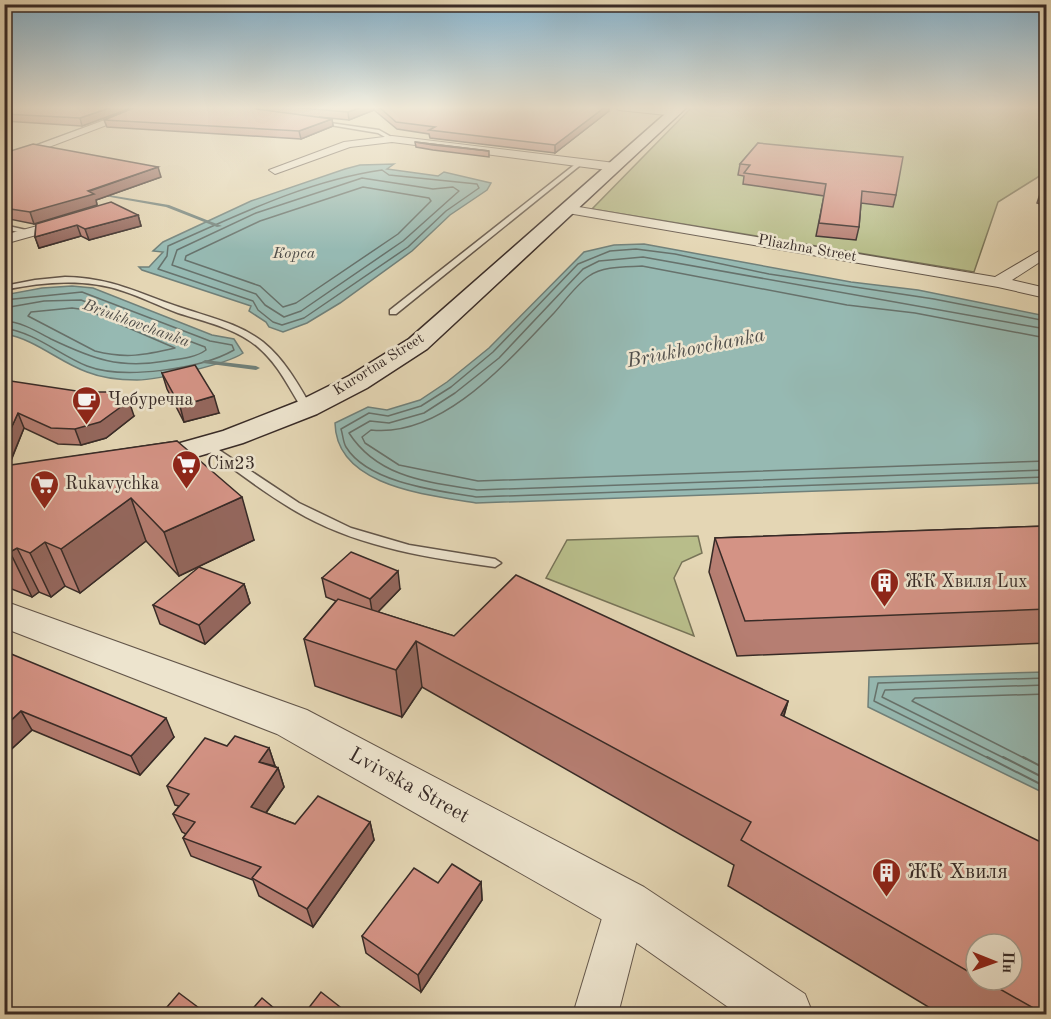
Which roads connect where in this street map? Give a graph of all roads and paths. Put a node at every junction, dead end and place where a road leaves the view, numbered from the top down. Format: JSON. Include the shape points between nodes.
{"nodes":[{"id":1,"x":318,"y":155,"type":"edge"},
{"id":2,"x":514,"y":155,"type":"edge"},
{"id":3,"x":629,"y":155,"type":"edge"},
{"id":4,"x":580,"y":163,"type":"junction"},
{"id":5,"x":615,"y":167,"type":"junction"},
{"id":6,"x":275,"y":170,"type":"dead end"},
{"id":7,"x":567,"y":209,"type":"junction"},
{"id":8,"x":83,"y":217,"type":"edge"},
{"id":9,"x":4,"y":227,"type":"edge"},
{"id":10,"x":33,"y":233,"type":"junction"},
{"id":11,"x":4,"y":240,"type":"edge"},
{"id":12,"x":1047,"y":252,"type":"edge"},
{"id":13,"x":998,"y":282,"type":"junction"},
{"id":14,"x":4,"y":288,"type":"edge"},
{"id":15,"x":1047,"y":293,"type":"edge"},
{"id":16,"x":393,"y":312,"type":"dead end"},
{"id":17,"x":306,"y":408,"type":"junction"},
{"id":18,"x":207,"y":445,"type":"junction"},
{"id":19,"x":120,"y":468,"type":"edge"},
{"id":20,"x":495,"y":563,"type":"dead end"},
{"id":21,"x":4,"y":614,"type":"edge"},
{"id":22,"x":626,"y":905,"type":"junction"},
{"id":23,"x":595,"y":1014,"type":"edge"},
{"id":24,"x":784,"y":1014,"type":"edge"}],
"edges":[{"from":1,"to":6,"type":"street"},
{"from":2,"to":4,"type":"street"},
{"from":3,"to":5,"type":"main road","name":"Kurortna Street"},
{"from":4,"to":5,"type":"street"},
{"from":4,"to":16,"type":"lane"},
{"from":5,"to":7,"type":"main road","name":"Kurortna Street"},
{"from":7,"to":13,"type":"street","name":"Pliazhna Street"},
{"from":7,"to":17,"type":"main road","name":"Kurortna Street","via":[[418,344]]},
{"from":8,"to":10,"type":"street"},
{"from":9,"to":10,"type":"lane"},
{"from":10,"to":11,"type":"street"},
{"from":12,"to":13,"type":"street"},
{"from":13,"to":15,"type":"street","name":"Pliazhna Street"},
{"from":14,"to":17,"type":"lane","via":[[58,279],[91,280],[229,327],[260,343],[275,357]]},
{"from":17,"to":18,"type":"main road","name":"Kurortna Street"},
{"from":18,"to":19,"type":"main road","name":"Kurortna Street"},
{"from":18,"to":20,"type":"lane","via":[[326,522],[376,542]]},
{"from":21,"to":22,"type":"street","name":"Lvivska Street","via":[[292,722]]},
{"from":22,"to":23,"type":"street"},
{"from":22,"to":24,"type":"street","name":"Lvivska Street"}]}
